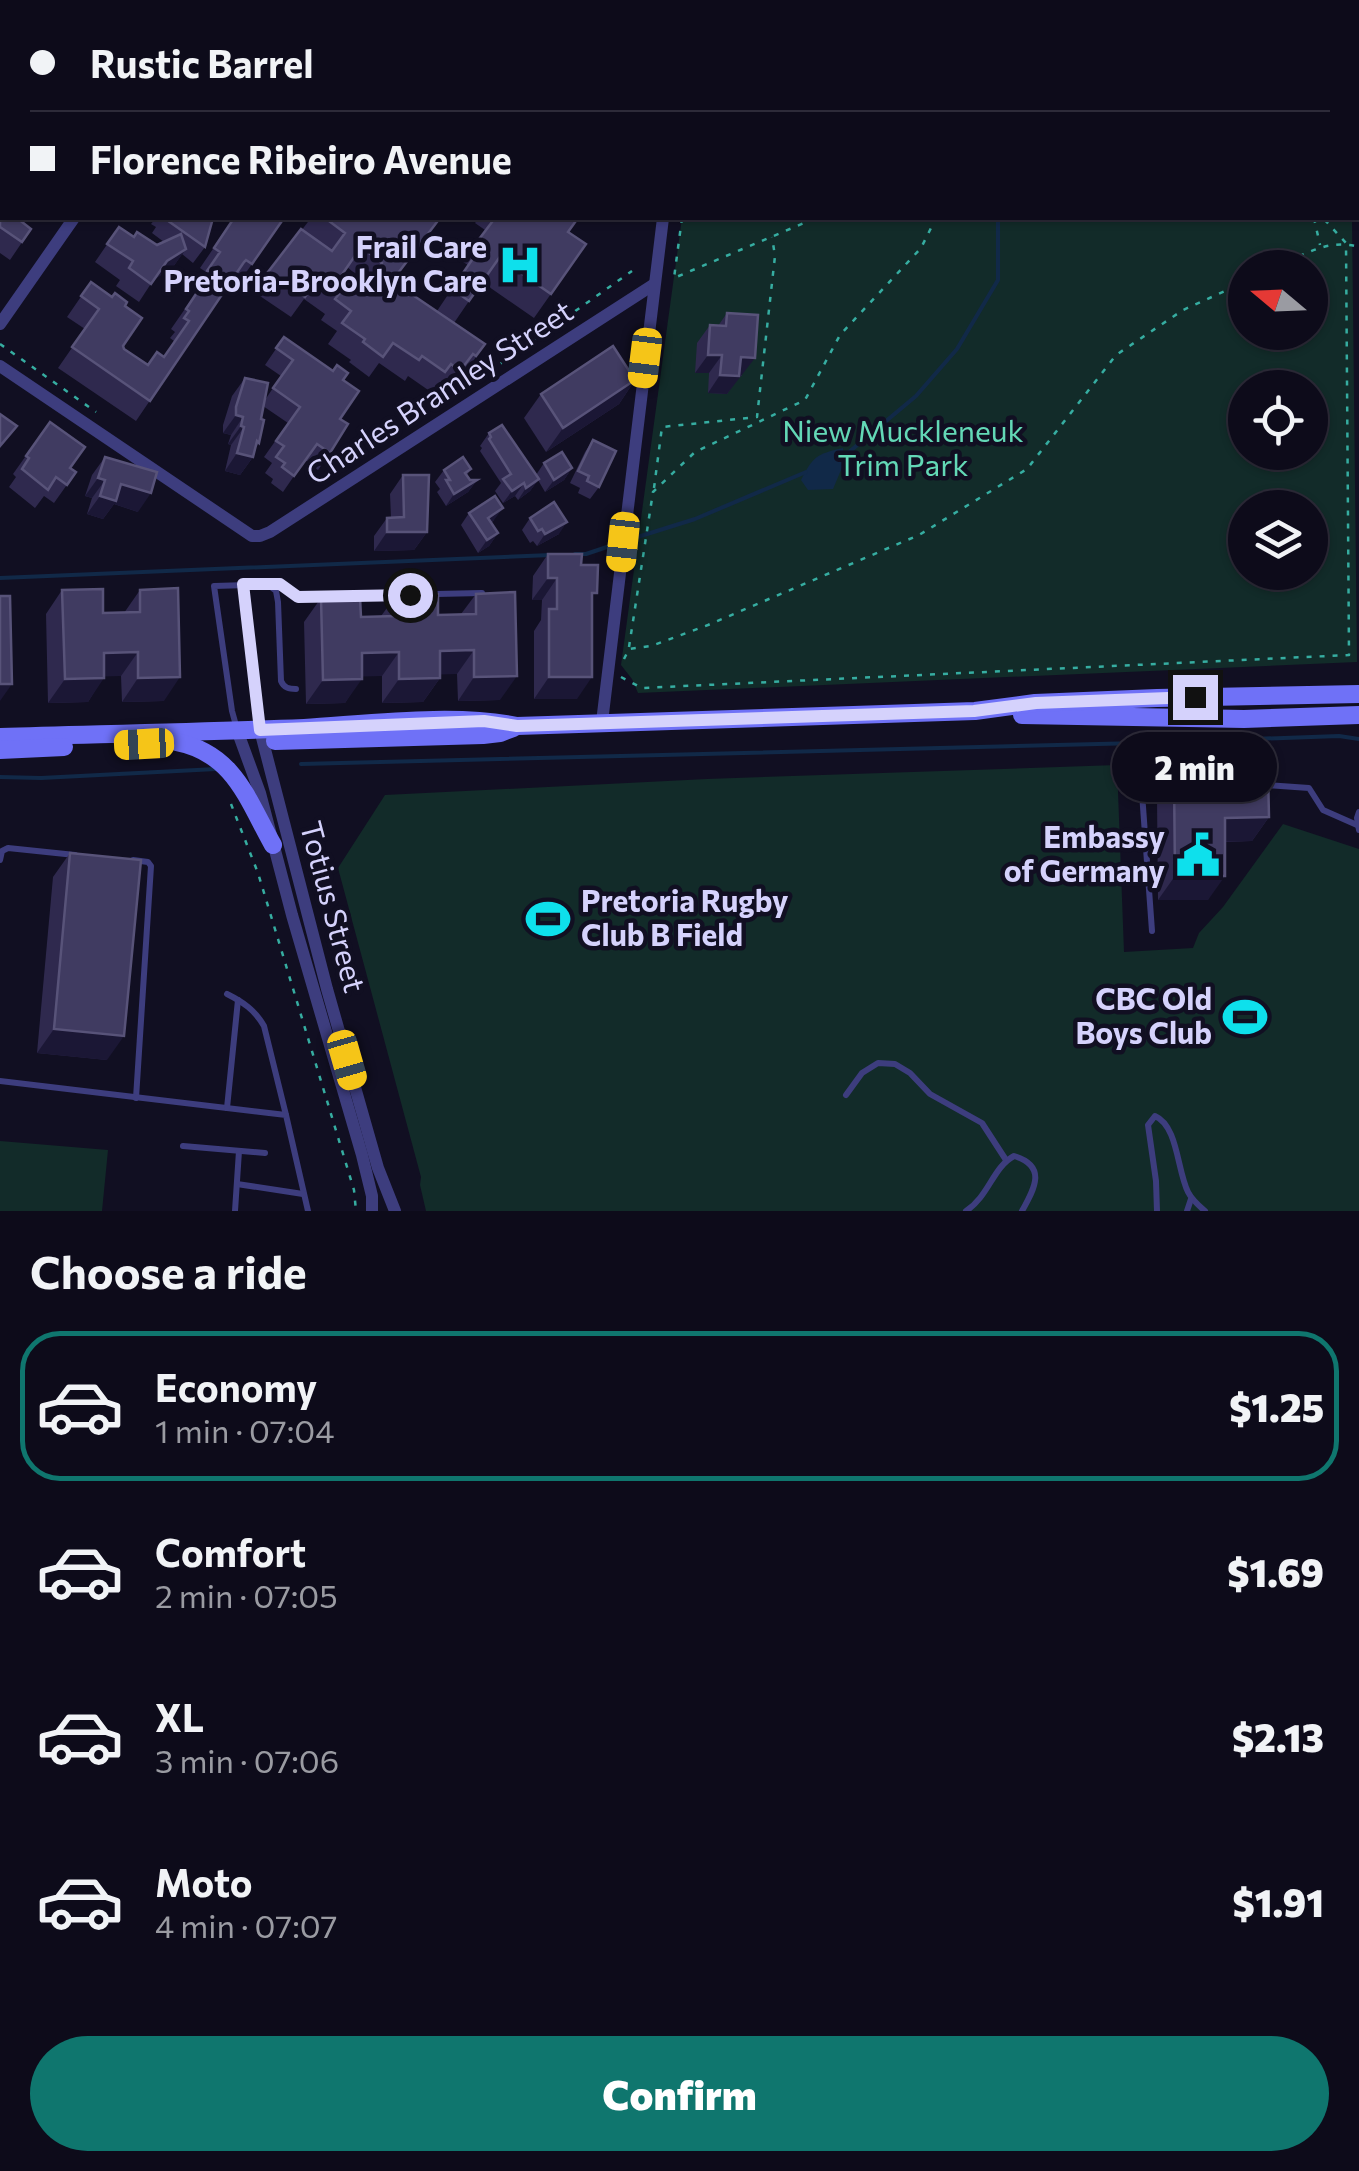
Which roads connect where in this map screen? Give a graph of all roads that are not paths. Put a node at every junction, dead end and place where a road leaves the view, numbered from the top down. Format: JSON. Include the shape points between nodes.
{"nodes":[{"id":1,"x":73,"y":220,"type":"edge"},
{"id":2,"x":663,"y":220,"type":"edge"},
{"id":3,"x":654,"y":285,"type":"junction"},
{"id":4,"x":0,"y":324,"type":"edge"},
{"id":5,"x":0,"y":366,"type":"edge"},
{"id":6,"x":266,"y":583,"type":"junction"},
{"id":7,"x":243,"y":584,"type":"junction"},
{"id":8,"x":482,"y":593,"type":"edge"},
{"id":9,"x":296,"y":689,"type":"dead end"},
{"id":10,"x":1359,"y":694,"type":"edge"},
{"id":11,"x":987,"y":711,"type":"junction"},
{"id":12,"x":1359,"y":716,"type":"edge"},
{"id":13,"x":602,"y":722,"type":"junction"},
{"id":14,"x":261,"y":735,"type":"junction"},
{"id":15,"x":238,"y":736,"type":"junction"},
{"id":16,"x":0,"y":737,"type":"edge"},
{"id":17,"x":176,"y":742,"type":"junction"},
{"id":18,"x":0,"y":750,"type":"edge"},
{"id":19,"x":1174,"y":784,"type":"edge"},
{"id":20,"x":1252,"y":785,"type":"edge"},
{"id":21,"x":1359,"y":812,"type":"edge"},
{"id":22,"x":1358,"y":827,"type":"edge"},
{"id":23,"x":274,"y":845,"type":"junction"},
{"id":24,"x":78,"y":855,"type":"edge"},
{"id":25,"x":0,"y":860,"type":"edge"},
{"id":26,"x":130,"y":860,"type":"edge"},
{"id":27,"x":1152,"y":932,"type":"dead end"},
{"id":28,"x":227,"y":994,"type":"dead end"},
{"id":29,"x":238,"y":1000,"type":"junction"},
{"id":30,"x":0,"y":1081,"type":"edge"},
{"id":31,"x":846,"y":1095,"type":"dead end"},
{"id":32,"x":136,"y":1098,"type":"junction"},
{"id":33,"x":227,"y":1108,"type":"junction"},
{"id":34,"x":286,"y":1115,"type":"junction"},
{"id":35,"x":182,"y":1146,"type":"dead end"},
{"id":36,"x":239,"y":1151,"type":"junction"},
{"id":37,"x":265,"y":1153,"type":"dead end"},
{"id":38,"x":1006,"y":1160,"type":"junction"},
{"id":39,"x":238,"y":1184,"type":"junction"},
{"id":40,"x":303,"y":1194,"type":"junction"},
{"id":41,"x":1191,"y":1199,"type":"junction"},
{"id":42,"x":235,"y":1211,"type":"edge"},
{"id":43,"x":308,"y":1211,"type":"edge"},
{"id":44,"x":372,"y":1211,"type":"edge"},
{"id":45,"x":395,"y":1211,"type":"edge"},
{"id":46,"x":966,"y":1211,"type":"edge"},
{"id":47,"x":1022,"y":1211,"type":"edge"},
{"id":48,"x":1156,"y":1211,"type":"edge"},
{"id":49,"x":1187,"y":1211,"type":"edge"},
{"id":50,"x":1205,"y":1211,"type":"edge"}],
"edges":[{"from":1,"to":4,"type":"street"},
{"from":2,"to":3,"type":"street"},
{"from":3,"to":5,"type":"street","name":"Charles Bramley Street","via":[[266,535],[252,536]]},
{"from":3,"to":13,"type":"street"},
{"from":6,"to":7,"type":"lane"},
{"from":6,"to":8,"type":"lane","via":[[298,597]]},
{"from":6,"to":9,"type":"lane","via":[[278,602],[281,680]]},
{"from":7,"to":14,"type":"lane"},
{"from":7,"to":15,"type":"lane","via":[[214,586]]},
{"from":10,"to":11,"type":"main road","via":[[1070,702]]},
{"from":11,"to":12,"type":"main road","via":[[1244,720]]},
{"from":11,"to":13,"type":"main road"},
{"from":13,"to":14,"type":"main road","via":[[517,726],[483,735]]},
{"from":14,"to":15,"type":"main road"},
{"from":14,"to":45,"type":"street","name":"Totius Street","via":[[326,989]]},
{"from":15,"to":16,"type":"main road"},
{"from":15,"to":17,"type":"main road"},
{"from":15,"to":23,"type":"street","name":"Totius Street"},
{"from":17,"to":18,"type":"main road"},
{"from":17,"to":23,"type":"main road","via":[[206,750],[231,772]]},
{"from":19,"to":27,"type":"lane","via":[[1146,784],[1142,793]]},
{"from":20,"to":22,"type":"lane","via":[[1309,788],[1323,810]]},
{"from":21,"to":22,"type":"lane"},
{"from":23,"to":44,"type":"street","name":"Totius Street"},
{"from":24,"to":25,"type":"lane","via":[[8,848]]},
{"from":26,"to":32,"type":"lane","via":[[151,866]]},
{"from":28,"to":29,"type":"lane"},
{"from":29,"to":33,"type":"lane"},
{"from":29,"to":34,"type":"lane","via":[[264,1026]]},
{"from":30,"to":32,"type":"lane"},
{"from":31,"to":38,"type":"lane","via":[[862,1073],[878,1063],[895,1064],[930,1094],[982,1123]]},
{"from":32,"to":33,"type":"lane"},
{"from":33,"to":34,"type":"lane"},
{"from":34,"to":40,"type":"lane"},
{"from":35,"to":36,"type":"lane"},
{"from":36,"to":37,"type":"lane"},
{"from":36,"to":39,"type":"lane"},
{"from":38,"to":46,"type":"lane"},
{"from":38,"to":47,"type":"lane","via":[[1019,1157],[1034,1170],[1035,1185]]},
{"from":39,"to":40,"type":"lane"},
{"from":39,"to":42,"type":"lane"},
{"from":40,"to":43,"type":"lane"},
{"from":41,"to":48,"type":"lane","via":[[1168,1127],[1154,1116],[1148,1126]]},
{"from":41,"to":49,"type":"lane"},
{"from":41,"to":50,"type":"lane"}]}
